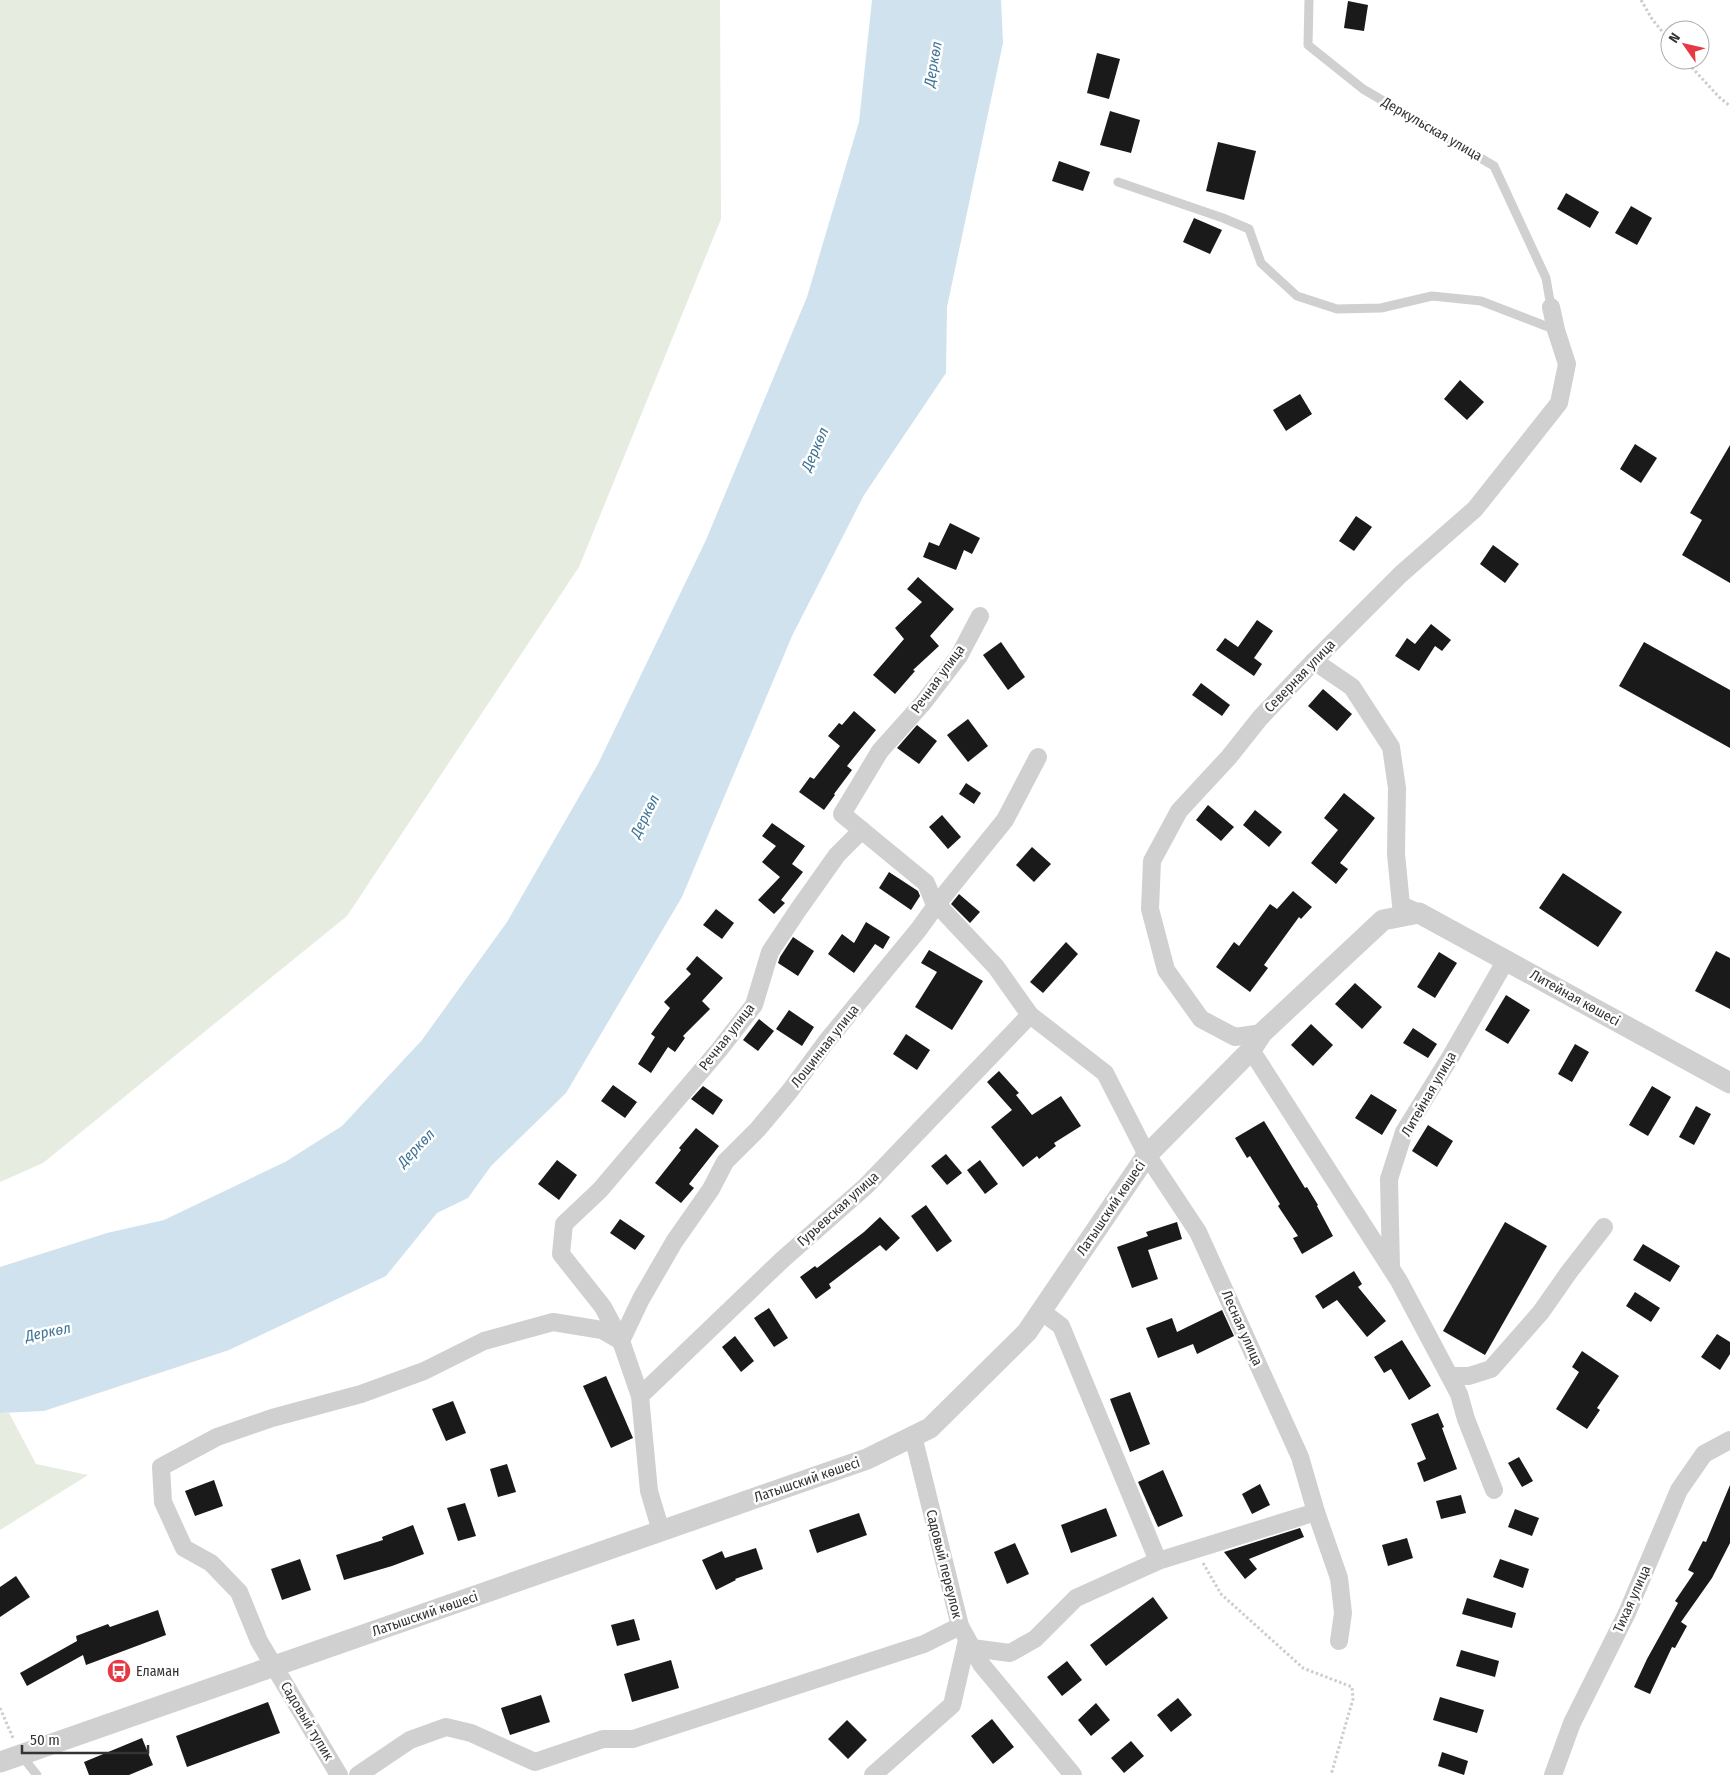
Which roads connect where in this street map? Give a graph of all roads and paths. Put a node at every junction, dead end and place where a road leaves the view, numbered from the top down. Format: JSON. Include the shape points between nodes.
{"nodes":[{"id":1,"x":1309,"y":0,"type":"edge"},
{"id":2,"x":1641,"y":0,"type":"edge"},
{"id":3,"x":1660,"y":28,"type":"edge"},
{"id":4,"x":1694,"y":70,"type":"edge"},
{"id":5,"x":1730,"y":106,"type":"edge"},
{"id":6,"x":1118,"y":182,"type":"dead end"},
{"id":7,"x":1551,"y":308,"type":"joint"},
{"id":8,"x":1556,"y":330,"type":"junction"},
{"id":9,"x":980,"y":616,"type":"dead end"},
{"id":10,"x":1314,"y":660,"type":"junction"},
{"id":11,"x":1038,"y":757,"type":"dead end"},
{"id":12,"x":842,"y":814,"type":"joint"},
{"id":13,"x":862,"y":830,"type":"junction"},
{"id":14,"x":937,"y":904,"type":"junction"},
{"id":15,"x":1419,"y":913,"type":"junction"},
{"id":16,"x":1506,"y":960,"type":"junction"},
{"id":17,"x":1030,"y":1015,"type":"junction"},
{"id":18,"x":1257,"y":1042,"type":"junction"},
{"id":19,"x":1730,"y":1083,"type":"edge"},
{"id":20,"x":1147,"y":1155,"type":"junction"},
{"id":21,"x":1604,"y":1226,"type":"dead end"},
{"id":22,"x":1391,"y":1268,"type":"junction"},
{"id":23,"x":1041,"y":1311,"type":"junction"},
{"id":24,"x":621,"y":1341,"type":"junction"},
{"id":25,"x":1450,"y":1376,"type":"junction"},
{"id":26,"x":640,"y":1396,"type":"junction"},
{"id":27,"x":913,"y":1436,"type":"junction"},
{"id":28,"x":1730,"y":1440,"type":"edge"},
{"id":29,"x":1494,"y":1490,"type":"dead end"},
{"id":30,"x":1316,"y":1512,"type":"junction"},
{"id":31,"x":661,"y":1531,"type":"junction"},
{"id":32,"x":1195,"y":1549,"type":"junction"},
{"id":33,"x":1158,"y":1561,"type":"junction"},
{"id":34,"x":966,"y":1638,"type":"junction"},
{"id":35,"x":1339,"y":1641,"type":"dead end"},
{"id":36,"x":274,"y":1666,"type":"junction"},
{"id":37,"x":0,"y":1708,"type":"edge"},
{"id":38,"x":21,"y":1754,"type":"junction"},
{"id":39,"x":0,"y":1762,"type":"edge"},
{"id":40,"x":37,"y":1775,"type":"edge"},
{"id":41,"x":339,"y":1775,"type":"edge"},
{"id":42,"x":358,"y":1775,"type":"edge"},
{"id":43,"x":873,"y":1775,"type":"edge"},
{"id":44,"x":1073,"y":1775,"type":"edge"},
{"id":45,"x":1330,"y":1775,"type":"edge"},
{"id":46,"x":1553,"y":1775,"type":"edge"}],
"edges":[{"from":1,"to":7,"type":"lane","name":"Деркульская улица","via":[[1308,45],[1364,89],[1494,166],[1546,278]]},
{"from":2,"to":3,"type":"path"},
{"from":4,"to":5,"type":"path"},
{"from":6,"to":8,"type":"lane","via":[[1248,229],[1261,263],[1297,296],[1337,310],[1381,308],[1432,296],[1481,301]]},
{"from":7,"to":8,"type":"street","name":"Северная улица"},
{"from":8,"to":10,"type":"street","name":"Северная улица","via":[[1567,364],[1559,403],[1475,509],[1401,574]]},
{"from":9,"to":12,"type":"street","name":"Речная улица","via":[[959,656],[880,751]]},
{"from":10,"to":15,"type":"street","via":[[1352,687],[1391,747],[1397,788],[1396,854],[1401,905]]},
{"from":10,"to":18,"type":"street","name":"Северная улица","via":[[1179,811],[1152,861],[1150,909],[1166,970],[1201,1019],[1235,1037]]},
{"from":11,"to":14,"type":"street","name":"Лощинная улица","via":[[1005,820]]},
{"from":12,"to":13,"type":"street","name":"Лесная улица"},
{"from":13,"to":14,"type":"street","name":"Лесная улица","via":[[926,883]]},
{"from":13,"to":24,"type":"street","name":"Речная улица","via":[[837,855],[770,952],[754,1004],[600,1190],[564,1224],[560,1254],[602,1307]]},
{"from":14,"to":17,"type":"street","name":"Лесная улица","via":[[996,967]]},
{"from":14,"to":24,"type":"street","name":"Лощинная улица","via":[[789,1092],[725,1162],[711,1189],[674,1242]]},
{"from":15,"to":16,"type":"street","name":"Литейная көшесі"},
{"from":15,"to":18,"type":"street","name":"Латышский көшесі","via":[[1383,920]]},
{"from":16,"to":19,"type":"street","name":"Литейная көшесі"},
{"from":16,"to":22,"type":"street","name":"Литейная улица","via":[[1404,1132],[1389,1180]]},
{"from":17,"to":20,"type":"street","name":"Лесная улица","via":[[1105,1073]]},
{"from":17,"to":26,"type":"street","name":"Гурьевская улица","via":[[866,1186],[782,1260]]},
{"from":18,"to":20,"type":"street","name":"Латышский көшесі"},
{"from":18,"to":22,"type":"street","name":"Литейная улица"},
{"from":20,"to":23,"type":"street","name":"Латышский көшесі"},
{"from":20,"to":30,"type":"street","name":"Лесная улица","via":[[1198,1232],[1300,1457]]},
{"from":21,"to":25,"type":"street","via":[[1541,1312],[1491,1369],[1469,1376]]},
{"from":22,"to":25,"type":"street","name":"Литейная улица"},
{"from":23,"to":27,"type":"street","name":"Латышский көшесі","via":[[1027,1332],[930,1428]]},
{"from":23,"to":33,"type":"street","via":[[1061,1326]]},
{"from":24,"to":26,"type":"street"},
{"from":24,"to":36,"type":"street","name":"Садовый тупик","via":[[602,1330],[553,1322],[544,1324],[484,1341],[424,1371],[360,1394],[217,1437],[161,1467],[163,1502],[184,1548],[211,1563],[238,1592],[259,1641]]},
{"from":25,"to":29,"type":"street","name":"Литейная улица"},
{"from":26,"to":31,"type":"street","via":[[649,1491]]},
{"from":27,"to":31,"type":"street","name":"Латышский көшесі","via":[[867,1459]]},
{"from":27,"to":34,"type":"street","name":"Садовый переулок"},
{"from":28,"to":46,"type":"street","name":"Тихая улица","via":[[1704,1454],[1679,1490],[1627,1613],[1572,1723]]},
{"from":30,"to":32,"type":"street"},
{"from":30,"to":35,"type":"street","name":"Лесная улица","via":[[1339,1578],[1343,1613]]},
{"from":31,"to":36,"type":"street","name":"Латышский көшесі"},
{"from":32,"to":33,"type":"street"},
{"from":32,"to":45,"type":"path","via":[[1221,1594],[1281,1649],[1303,1668],[1352,1687],[1353,1699]]},
{"from":33,"to":34,"type":"street","via":[[1076,1598],[1035,1639],[1010,1653]]},
{"from":34,"to":42,"type":"street","via":[[924,1644],[633,1739],[603,1739],[535,1762],[471,1733],[446,1727],[410,1740]]},
{"from":34,"to":43,"type":"street","via":[[952,1705]]},
{"from":34,"to":44,"type":"street","name":"Садовый переулок","via":[[981,1664]]},
{"from":36,"to":38,"type":"street","name":"Латышский көшесі"},
{"from":36,"to":41,"type":"street","name":"Садовый тупик"},
{"from":37,"to":38,"type":"path"},
{"from":38,"to":39,"type":"street","name":"Латышский көшесі"},
{"from":38,"to":40,"type":"lane"}]}
